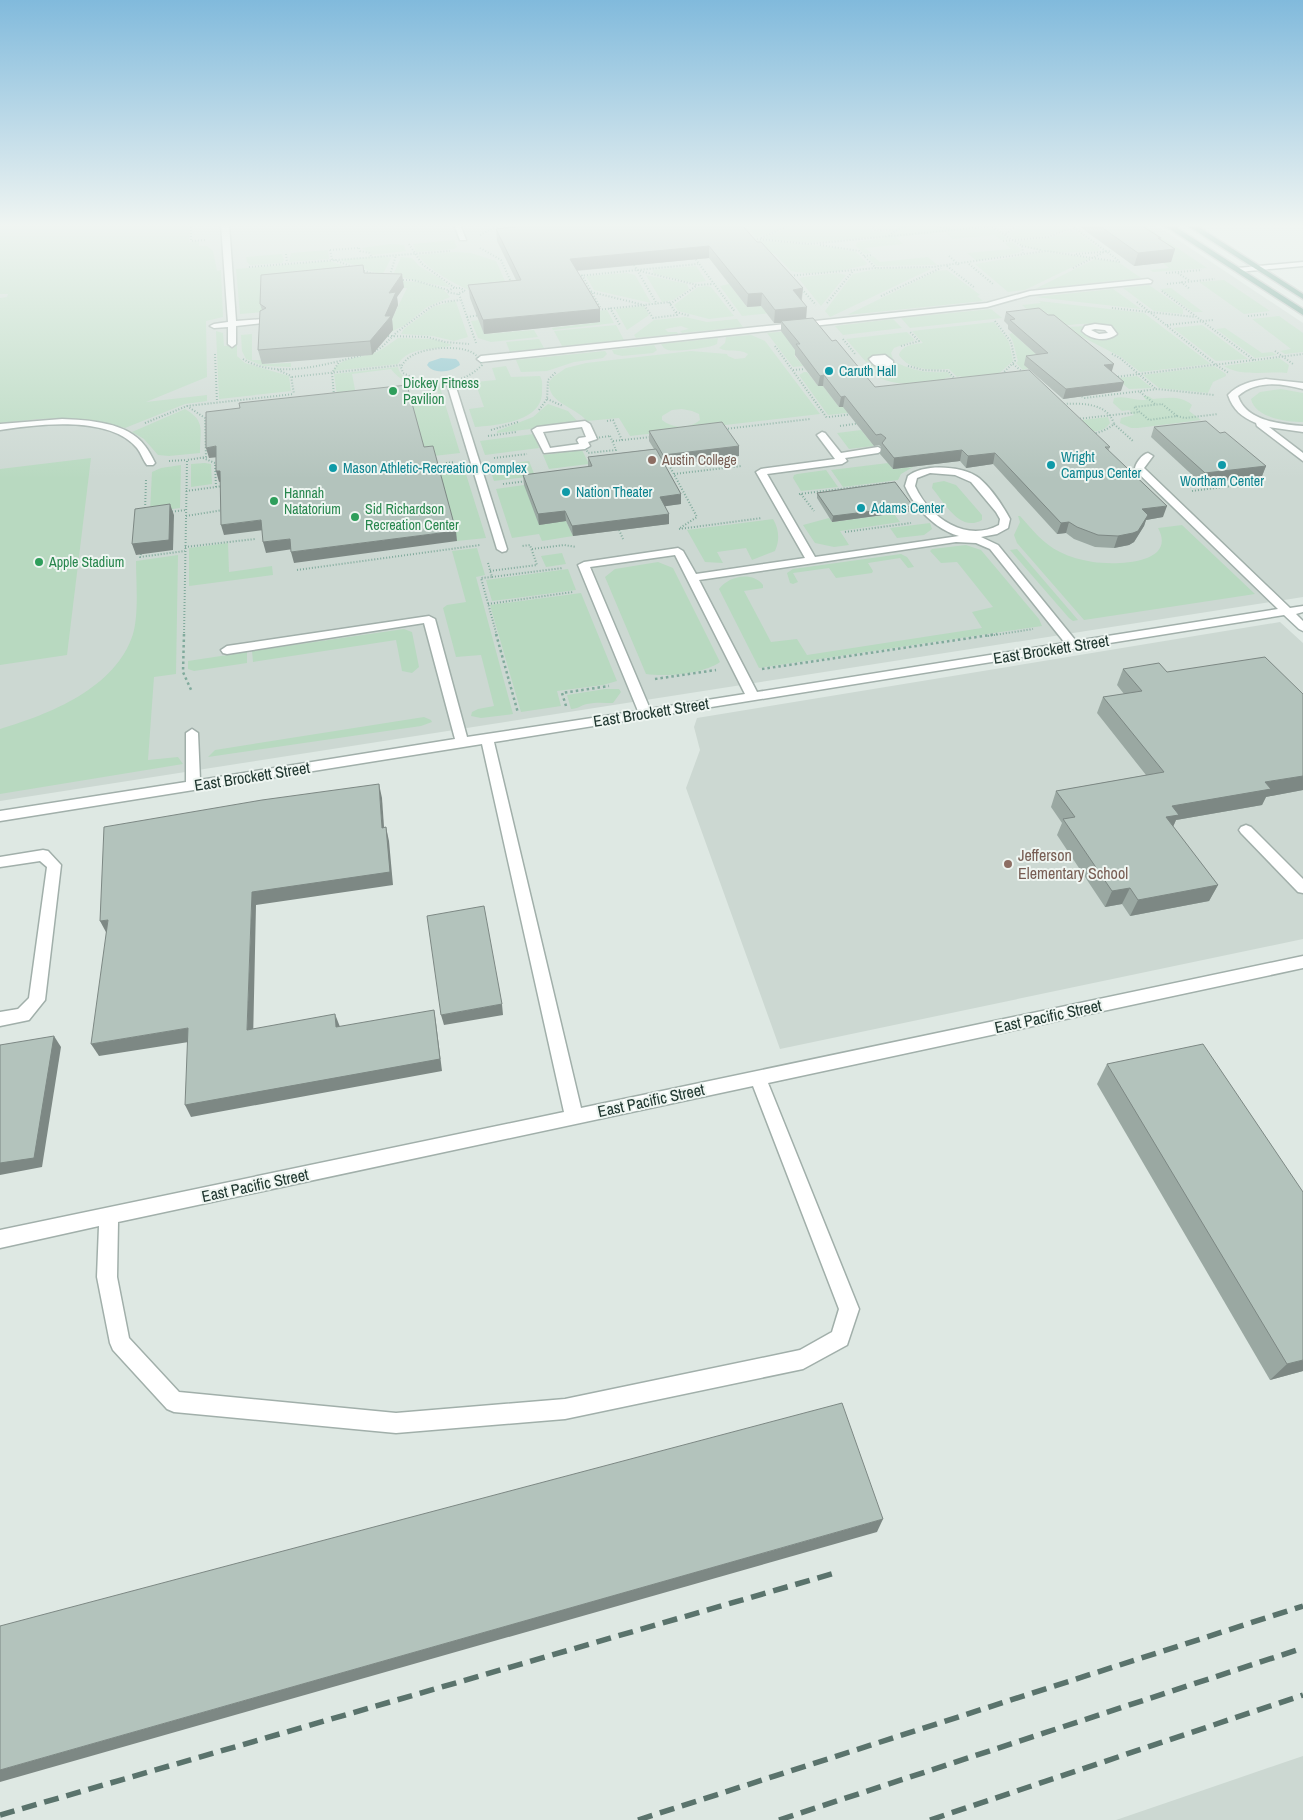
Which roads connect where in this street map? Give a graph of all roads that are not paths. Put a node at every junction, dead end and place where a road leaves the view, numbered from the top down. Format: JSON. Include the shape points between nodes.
{"nodes":[{"id":1,"x":231,"y":309,"type":"edge"},
{"id":2,"x":939,"y":309,"type":"edge"},
{"id":3,"x":263,"y":321,"type":"edge"},
{"id":4,"x":232,"y":324,"type":"junction"},
{"id":5,"x":214,"y":326,"type":"road end"},
{"id":6,"x":232,"y":344,"type":"dead end"},
{"id":7,"x":481,"y":359,"type":"dead end"},
{"id":8,"x":450,"y":381,"type":"dead end"},
{"id":9,"x":1303,"y":386,"type":"edge"},
{"id":10,"x":1251,"y":417,"type":"junction"},
{"id":11,"x":0,"y":427,"type":"edge"},
{"id":12,"x":1303,"y":429,"type":"edge"},
{"id":13,"x":822,"y":435,"type":"dead end"},
{"id":14,"x":878,"y":450,"type":"edge"},
{"id":15,"x":547,"y":451,"type":"joint"},
{"id":16,"x":838,"y":456,"type":"junction"},
{"id":17,"x":1148,"y":456,"type":"road end"},
{"id":18,"x":1303,"y":458,"type":"edge"},
{"id":19,"x":150,"y":463,"type":"road end"},
{"id":20,"x":940,"y":524,"type":"junction"},
{"id":21,"x":996,"y":531,"type":"junction"},
{"id":22,"x":501,"y":545,"type":"road end"},
{"id":23,"x":914,"y":546,"type":"junction"},
{"id":24,"x":994,"y":547,"type":"junction"},
{"id":25,"x":812,"y":560,"type":"junction"},
{"id":26,"x":692,"y":578,"type":"junction"},
{"id":27,"x":1303,"y":609,"type":"edge"},
{"id":28,"x":1287,"y":612,"type":"junction"},
{"id":29,"x":1303,"y":627,"type":"edge"},
{"id":30,"x":1073,"y":645,"type":"junction"},
{"id":31,"x":227,"y":650,"type":"dead end"},
{"id":32,"x":753,"y":696,"type":"junction"},
{"id":33,"x":645,"y":713,"type":"junction"},
{"id":34,"x":192,"y":733,"type":"dead end"},
{"id":35,"x":487,"y":739,"type":"junction"},
{"id":36,"x":462,"y":742,"type":"junction"},
{"id":37,"x":193,"y":785,"type":"junction"},
{"id":38,"x":0,"y":816,"type":"edge"},
{"id":39,"x":1246,"y":830,"type":"dead end"},
{"id":40,"x":0,"y":862,"type":"edge"},
{"id":41,"x":1303,"y":888,"type":"edge"},
{"id":42,"x":1303,"y":962,"type":"edge"},
{"id":43,"x":0,"y":1019,"type":"edge"},
{"id":44,"x":758,"y":1078,"type":"junction"},
{"id":45,"x":574,"y":1116,"type":"junction"},
{"id":46,"x":109,"y":1216,"type":"junction"},
{"id":47,"x":0,"y":1239,"type":"edge"}],
"edges":[{"from":1,"to":4,"type":"street"},
{"from":2,"to":7,"type":"street"},
{"from":3,"to":4,"type":"street"},
{"from":4,"to":5,"type":"street"},
{"from":4,"to":6,"type":"street"},
{"from":8,"to":22,"type":"street"},
{"from":9,"to":10,"type":"street","via":[[1262,382],[1238,389],[1234,402]]},
{"from":10,"to":12,"type":"street"},
{"from":10,"to":18,"type":"street"},
{"from":11,"to":19,"type":"street","via":[[69,422],[99,426],[122,433],[141,445]]},
{"from":13,"to":16,"type":"street"},
{"from":14,"to":16,"type":"street"},
{"from":15,"to":15,"type":"street","via":[[538,430],[585,424],[592,438],[582,440],[585,446]]},
{"from":16,"to":25,"type":"street","via":[[842,461],[761,472]]},
{"from":17,"to":28,"type":"street","via":[[1139,468]]},
{"from":20,"to":21,"type":"street","via":[[970,534]]},
{"from":20,"to":21,"type":"street","via":[[909,484],[910,478],[930,470],[958,472],[975,480],[1005,519],[1004,526]]},
{"from":20,"to":23,"type":"street","via":[[937,535]]},
{"from":21,"to":24,"type":"street","via":[[992,540]]},
{"from":23,"to":24,"type":"street","via":[[956,539],[978,540]]},
{"from":23,"to":25,"type":"street"},
{"from":24,"to":30,"type":"street"},
{"from":25,"to":26,"type":"street"},
{"from":26,"to":32,"type":"street"},
{"from":26,"to":33,"type":"street","via":[[678,552],[584,565]]},
{"from":27,"to":28,"type":"street","name":"East Brockett Street"},
{"from":28,"to":29,"type":"street"},
{"from":28,"to":30,"type":"street","name":"East Brockett Street"},
{"from":30,"to":32,"type":"street","name":"East Brockett Street"},
{"from":31,"to":36,"type":"street","via":[[429,619]]},
{"from":32,"to":33,"type":"street","name":"East Brockett Street"},
{"from":33,"to":35,"type":"street","name":"East Brockett Street"},
{"from":34,"to":37,"type":"street"},
{"from":35,"to":36,"type":"street","name":"East Brockett Street"},
{"from":35,"to":45,"type":"street"},
{"from":36,"to":37,"type":"street","name":"East Brockett Street"},
{"from":37,"to":38,"type":"street","name":"East Brockett Street"},
{"from":39,"to":41,"type":"street"},
{"from":40,"to":43,"type":"street","via":[[43,855],[54,865],[37,1000],[23,1015]]},
{"from":42,"to":44,"type":"street","name":"East Pacific Street"},
{"from":44,"to":45,"type":"street","name":"East Pacific Street"},
{"from":44,"to":46,"type":"street","via":[[850,1309],[840,1338],[803,1359],[565,1409],[396,1423],[174,1402],[120,1343],[107,1277]]},
{"from":45,"to":46,"type":"street","name":"East Pacific Street"},
{"from":46,"to":47,"type":"street","name":"East Pacific Street"}]}
